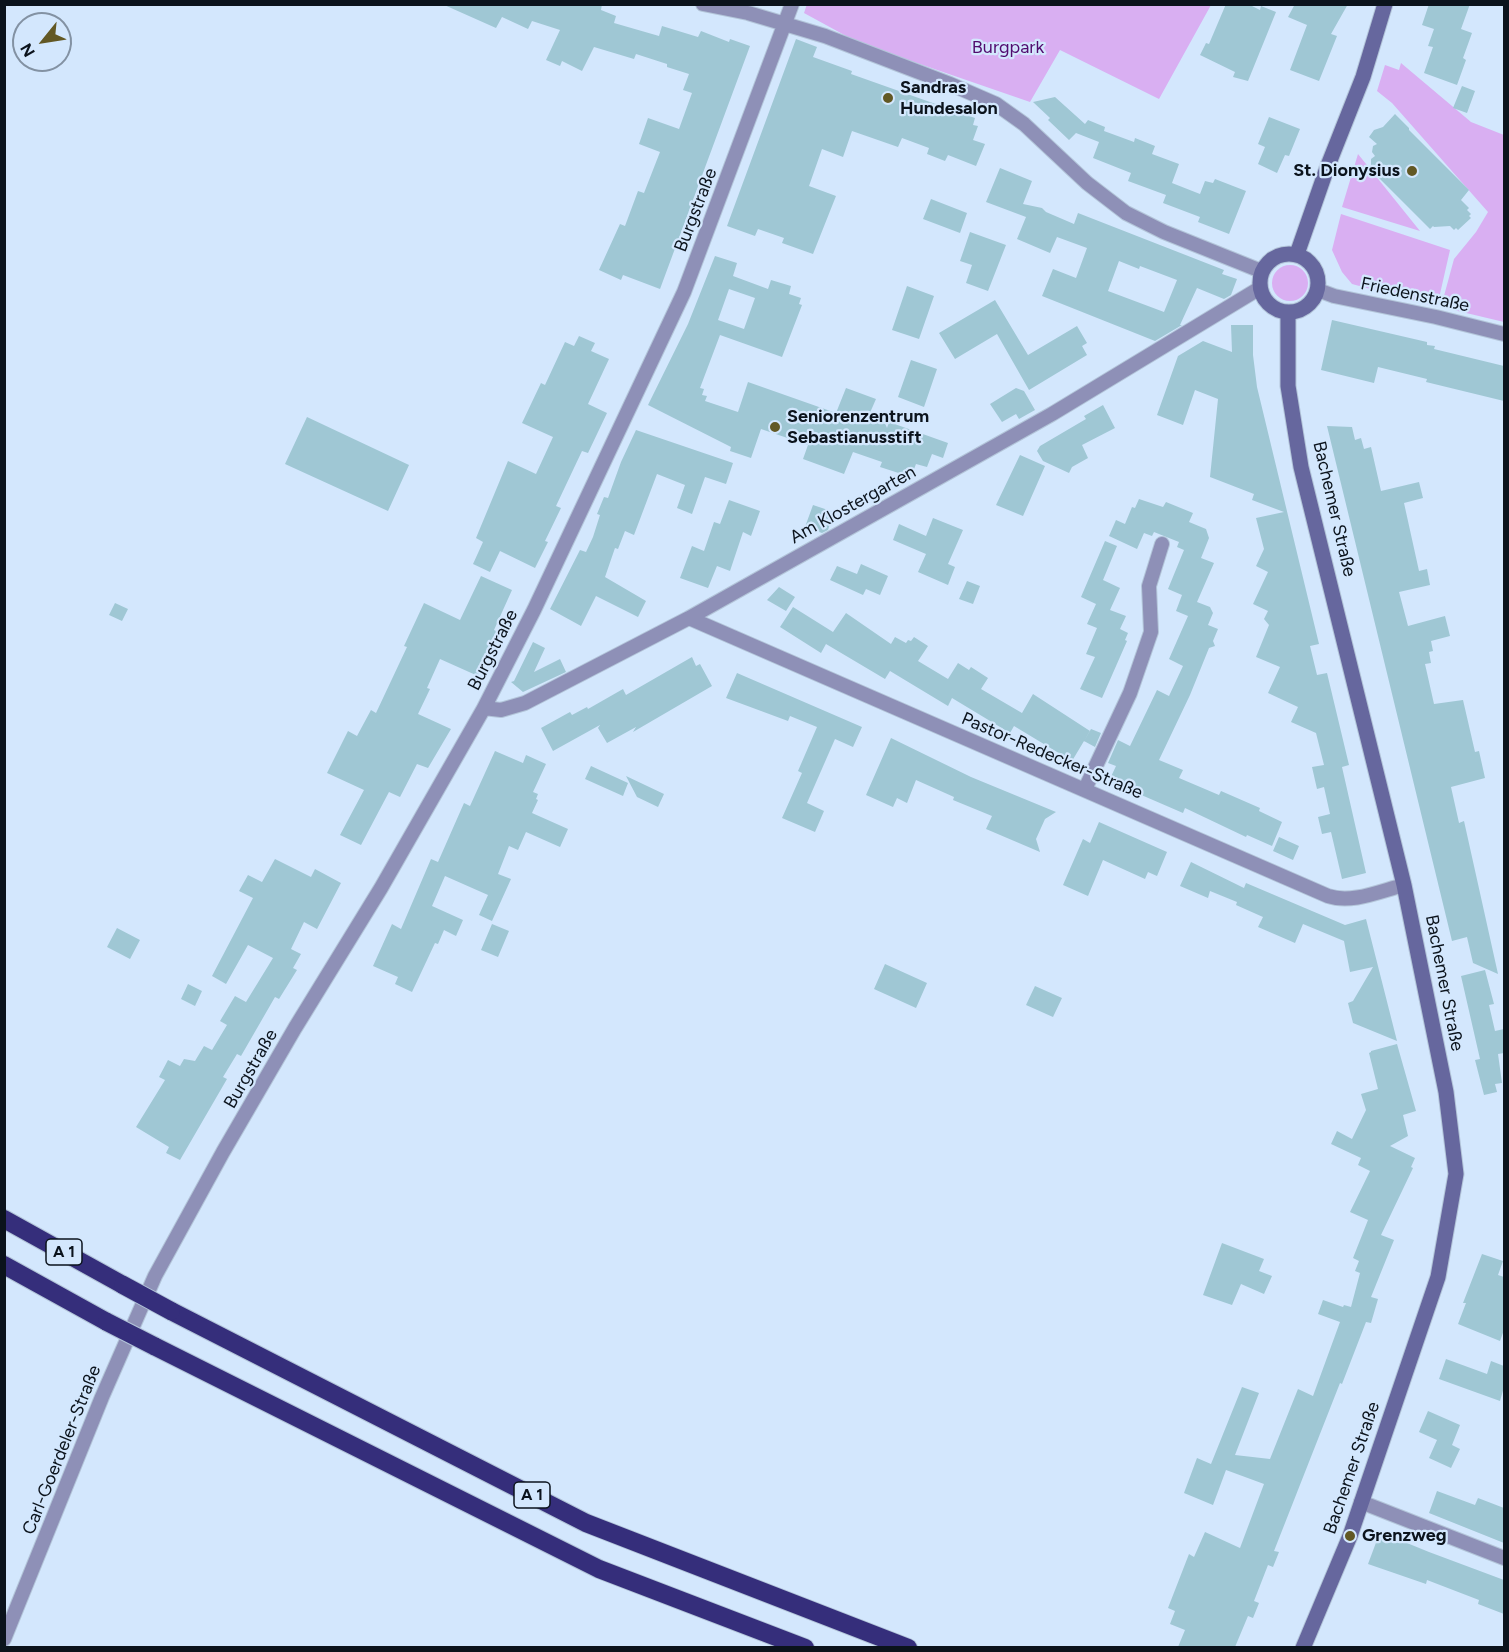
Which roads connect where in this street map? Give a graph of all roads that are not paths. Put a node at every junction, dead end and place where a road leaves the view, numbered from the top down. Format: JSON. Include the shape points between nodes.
{"nodes":[{"id":1,"x":703,"y":4,"type":"edge"},
{"id":2,"x":792,"y":4,"type":"edge"},
{"id":3,"x":1386,"y":4,"type":"edge"},
{"id":4,"x":785,"y":24,"type":"junction"},
{"id":5,"x":1297,"y":254,"type":"junction"},
{"id":6,"x":1261,"y":271,"type":"junction"},
{"id":7,"x":1260,"y":288,"type":"junction"},
{"id":8,"x":1318,"y":290,"type":"junction"},
{"id":9,"x":1288,"y":312,"type":"junction"},
{"id":10,"x":1504,"y":334,"type":"edge"},
{"id":11,"x":1162,"y":544,"type":"dead end"},
{"id":12,"x":689,"y":618,"type":"junction"},
{"id":13,"x":484,"y":708,"type":"junction"},
{"id":14,"x":1085,"y":789,"type":"junction"},
{"id":15,"x":1404,"y":885,"type":"junction"},
{"id":16,"x":4,"y":1219,"type":"edge"},
{"id":17,"x":4,"y":1265,"type":"edge"},
{"id":18,"x":155,"y":1276,"type":"joint"},
{"id":19,"x":1361,"y":1502,"type":"junction"},
{"id":20,"x":1504,"y":1558,"type":"edge"},
{"id":21,"x":4,"y":1639,"type":"edge"},
{"id":22,"x":806,"y":1647,"type":"edge"},
{"id":23,"x":908,"y":1647,"type":"edge"},
{"id":24,"x":1303,"y":1647,"type":"edge"}],
"edges":[{"from":1,"to":4,"type":"street"},
{"from":2,"to":4,"type":"street","name":"Burgstraße"},
{"from":3,"to":5,"type":"street"},
{"from":4,"to":6,"type":"street","via":[[996,104],[1126,213]]},
{"from":4,"to":13,"type":"street","name":"Burgstraße","via":[[684,292]]},
{"from":5,"to":6,"type":"street","via":[[1275,257]]},
{"from":5,"to":8,"type":"street","via":[[1313,266],[1319,280]]},
{"from":6,"to":7,"type":"street"},
{"from":7,"to":9,"type":"street","via":[[1272,307]]},
{"from":7,"to":12,"type":"street","name":"Am Klostergarten","via":[[1052,414]]},
{"from":8,"to":9,"type":"street","via":[[1305,308]]},
{"from":8,"to":10,"type":"street","name":"Friedenstraße"},
{"from":9,"to":15,"type":"street","name":"Bachemer Straße","via":[[1288,386],[1301,466]]},
{"from":11,"to":14,"type":"street","via":[[1149,586],[1151,632],[1130,693]]},
{"from":12,"to":13,"type":"street","name":"Am Klostergarten","via":[[525,703],[501,710]]},
{"from":12,"to":14,"type":"street","name":"Pastor-Redecker-Straße"},
{"from":13,"to":18,"type":"street","name":"Burgstraße","via":[[223,1152]]},
{"from":14,"to":15,"type":"street","name":"Pastor-Redecker-Straße","via":[[1339,899]]},
{"from":15,"to":19,"type":"street","name":"Bachemer Straße","via":[[1446,1092],[1456,1174],[1438,1277]]},
{"from":16,"to":23,"type":"highway","number":"A 1","bridge":true,"via":[[171,1311],[586,1523]]},
{"from":17,"to":22,"type":"highway","number":"A 1","bridge":true,"via":[[107,1322],[599,1569]]},
{"from":18,"to":21,"type":"street","name":"Carl-Goerdeler-Straße"},
{"from":19,"to":20,"type":"street"},
{"from":19,"to":24,"type":"street","name":"Bachemer Straße"}]}
